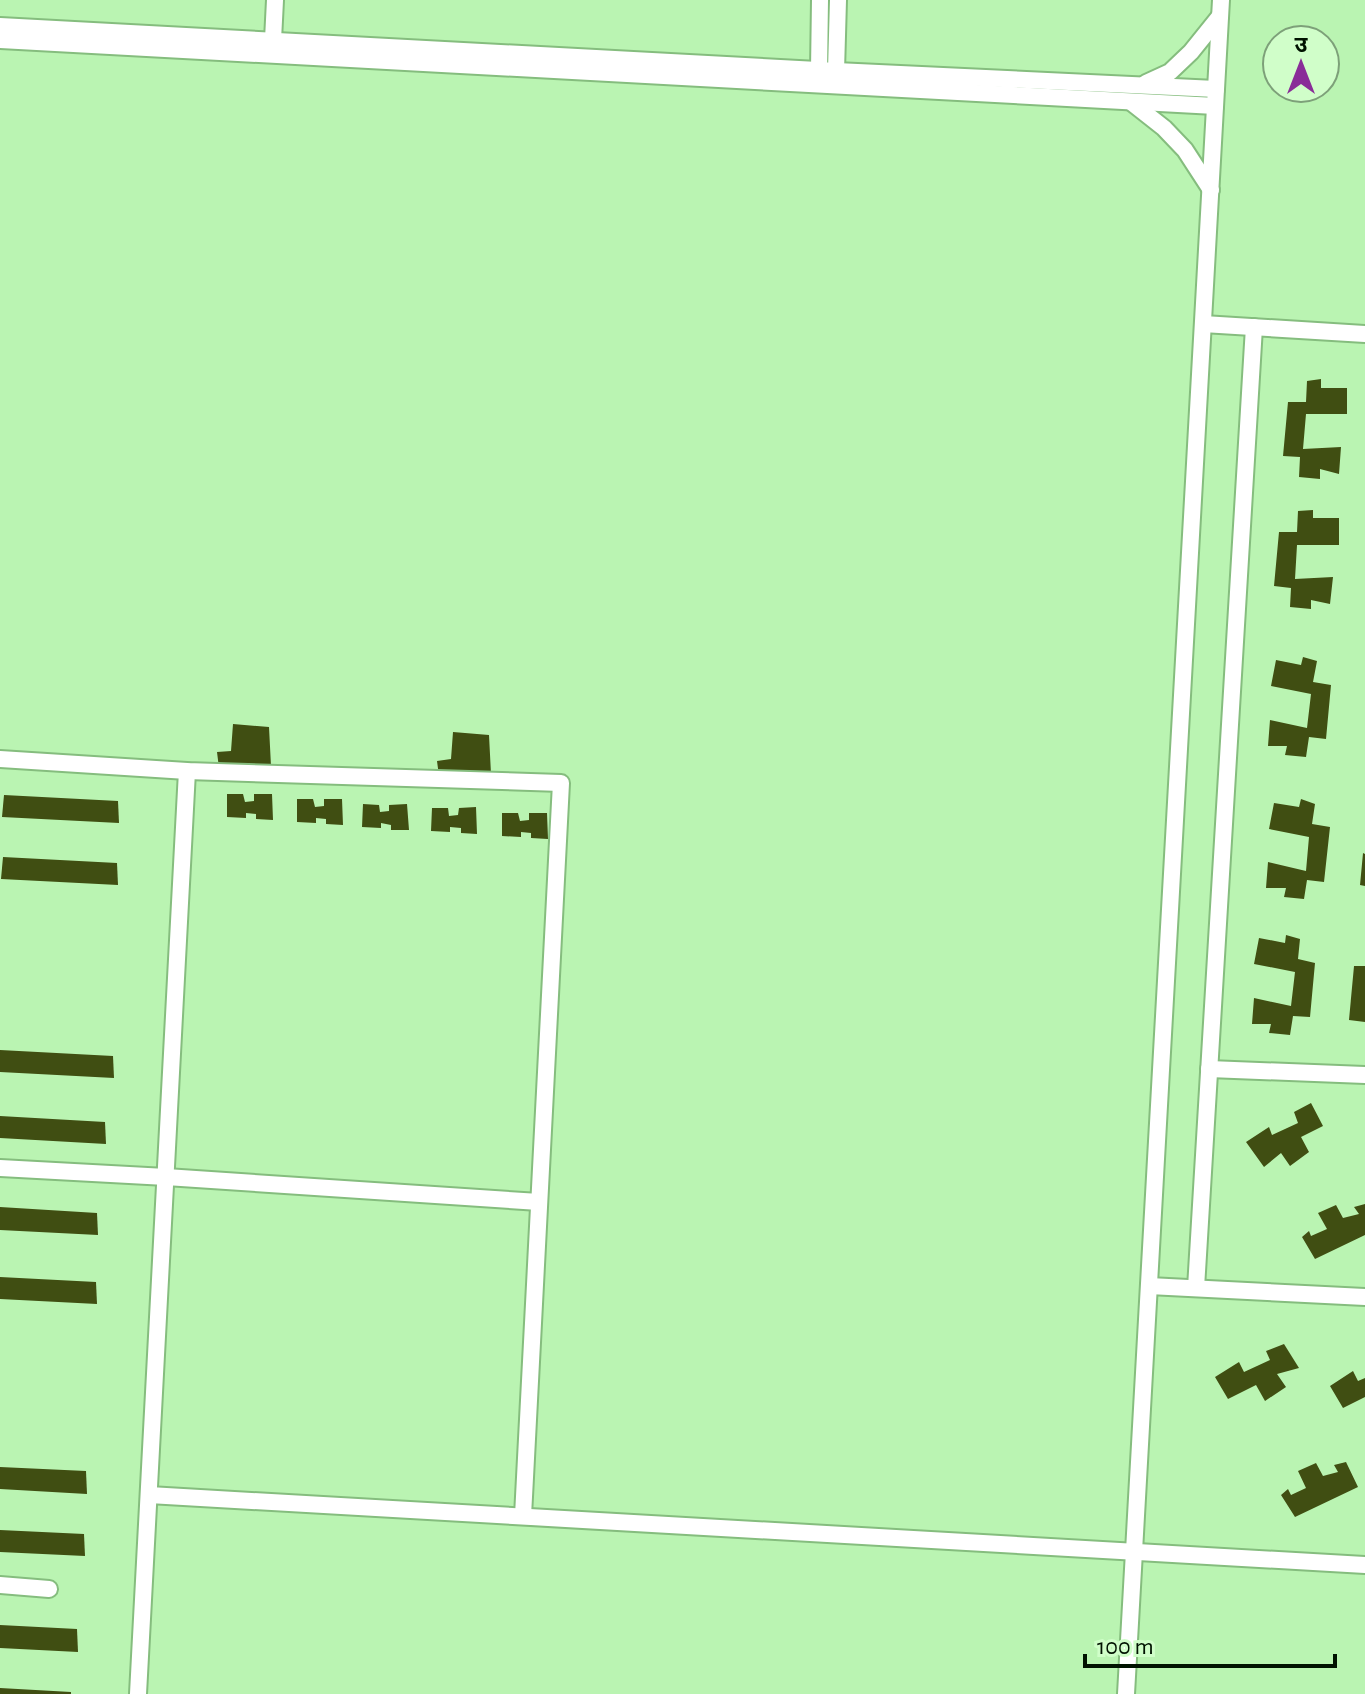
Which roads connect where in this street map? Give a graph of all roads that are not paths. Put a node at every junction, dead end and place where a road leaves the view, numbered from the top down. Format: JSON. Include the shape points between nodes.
{"nodes":[{"id":1,"x":275,"y":0,"type":"edge"},
{"id":2,"x":820,"y":0,"type":"edge"},
{"id":3,"x":838,"y":0,"type":"edge"},
{"id":4,"x":1221,"y":8,"type":"edge"},
{"id":5,"x":0,"y":26,"type":"edge"},
{"id":6,"x":0,"y":40,"type":"edge"},
{"id":7,"x":273,"y":40,"type":"junction"},
{"id":8,"x":828,"y":70,"type":"junction"},
{"id":9,"x":1140,"y":86,"type":"junction"},
{"id":10,"x":1216,"y":89,"type":"junction"},
{"id":11,"x":1131,"y":102,"type":"junction"},
{"id":12,"x":1215,"y":106,"type":"junction"},
{"id":13,"x":1211,"y":190,"type":"junction"},
{"id":14,"x":1203,"y":324,"type":"junction"},
{"id":15,"x":1254,"y":327,"type":"junction"},
{"id":16,"x":1365,"y":334,"type":"edge"},
{"id":17,"x":0,"y":759,"type":"edge"},
{"id":18,"x":187,"y":771,"type":"junction"},
{"id":19,"x":1209,"y":1069,"type":"junction"},
{"id":20,"x":1365,"y":1075,"type":"edge"},
{"id":21,"x":0,"y":1168,"type":"edge"},
{"id":22,"x":166,"y":1177,"type":"junction"},
{"id":23,"x":539,"y":1202,"type":"junction"},
{"id":24,"x":1149,"y":1286,"type":"junction"},
{"id":25,"x":1196,"y":1288,"type":"junction"},
{"id":26,"x":1365,"y":1297,"type":"edge"},
{"id":27,"x":149,"y":1495,"type":"junction"},
{"id":28,"x":523,"y":1516,"type":"junction"},
{"id":29,"x":1134,"y":1551,"type":"junction"},
{"id":30,"x":1365,"y":1565,"type":"edge"},
{"id":31,"x":0,"y":1585,"type":"edge"},
{"id":32,"x":49,"y":1589,"type":"dead end"},
{"id":33,"x":138,"y":1694,"type":"edge"},
{"id":34,"x":1126,"y":1694,"type":"edge"}],
"edges":[{"from":1,"to":7,"type":"street"},
{"from":2,"to":8,"type":"street"},
{"from":3,"to":8,"type":"street"},
{"from":4,"to":9,"type":"street","via":[[1191,52],[1170,72]]},
{"from":4,"to":10,"type":"street"},
{"from":5,"to":7,"type":"street"},
{"from":6,"to":11,"type":"street"},
{"from":7,"to":8,"type":"street"},
{"from":8,"to":9,"type":"street"},
{"from":9,"to":10,"type":"street"},
{"from":10,"to":12,"type":"street"},
{"from":11,"to":12,"type":"street"},
{"from":11,"to":13,"type":"street","via":[[1185,150]]},
{"from":12,"to":13,"type":"street"},
{"from":13,"to":14,"type":"street"},
{"from":14,"to":15,"type":"street"},
{"from":14,"to":24,"type":"street"},
{"from":15,"to":16,"type":"street"},
{"from":15,"to":19,"type":"street"},
{"from":17,"to":18,"type":"street"},
{"from":18,"to":22,"type":"street"},
{"from":18,"to":23,"type":"street","via":[[561,783]]},
{"from":19,"to":20,"type":"street"},
{"from":19,"to":25,"type":"street"},
{"from":21,"to":22,"type":"street"},
{"from":22,"to":23,"type":"street"},
{"from":22,"to":27,"type":"street"},
{"from":23,"to":28,"type":"street"},
{"from":24,"to":25,"type":"street"},
{"from":24,"to":29,"type":"street"},
{"from":25,"to":26,"type":"street"},
{"from":27,"to":28,"type":"street"},
{"from":27,"to":33,"type":"street"},
{"from":28,"to":29,"type":"street"},
{"from":29,"to":30,"type":"street"},
{"from":29,"to":34,"type":"street"},
{"from":31,"to":32,"type":"street"}]}
